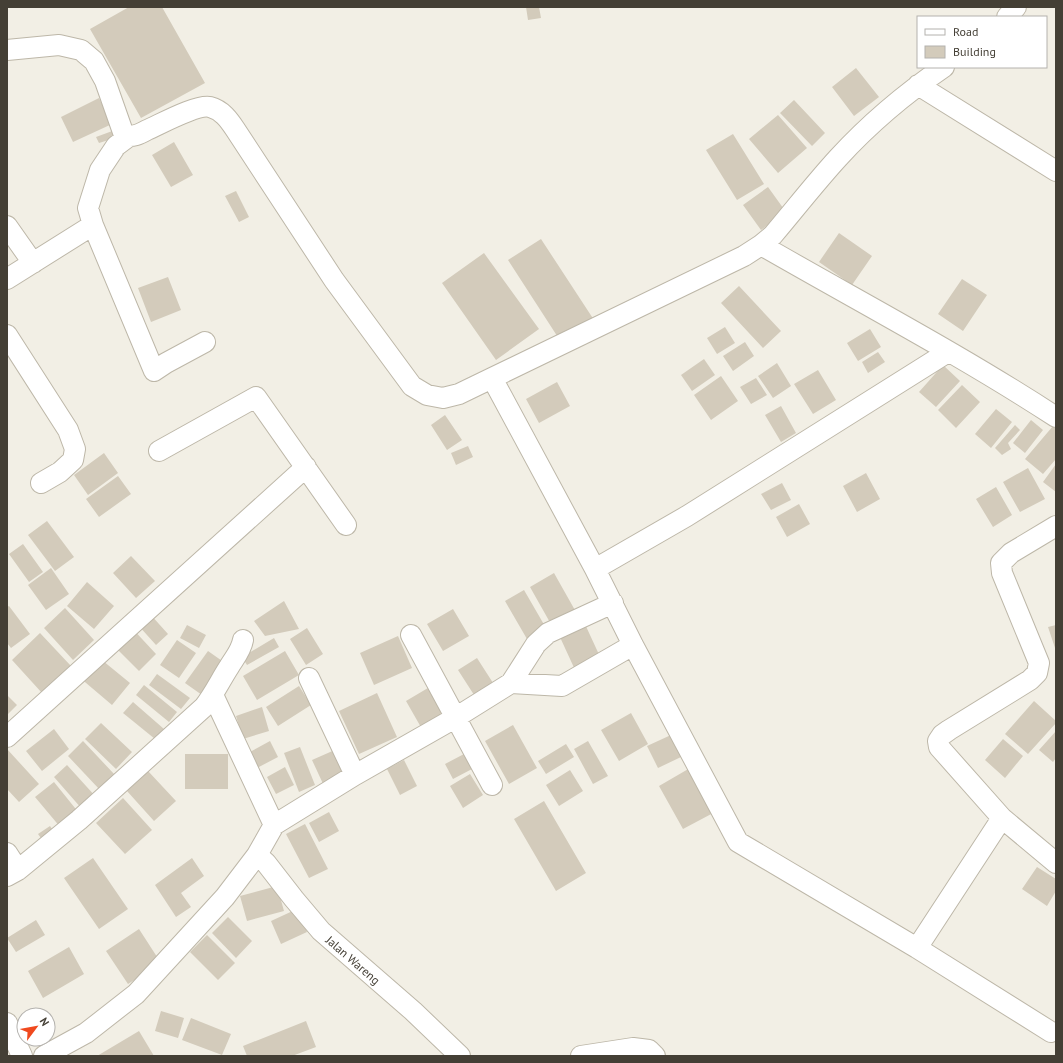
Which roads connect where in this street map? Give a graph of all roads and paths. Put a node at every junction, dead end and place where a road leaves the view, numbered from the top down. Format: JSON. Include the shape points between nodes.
{"nodes":[{"id":1,"x":1016,"y":7,"type":"edge"},
{"id":2,"x":1008,"y":16,"type":"edge"},
{"id":3,"x":7,"y":50,"type":"edge"},
{"id":4,"x":943,"y":68,"type":"edge"},
{"id":5,"x":918,"y":86,"type":"junction"},
{"id":6,"x":128,"y":137,"type":"junction"},
{"id":7,"x":1056,"y":171,"type":"edge"},
{"id":8,"x":93,"y":224,"type":"junction"},
{"id":9,"x":7,"y":226,"type":"edge"},
{"id":10,"x":761,"y":245,"type":"junction"},
{"id":11,"x":33,"y":263,"type":"junction"},
{"id":12,"x":7,"y":279,"type":"edge"},
{"id":13,"x":7,"y":335,"type":"edge"},
{"id":14,"x":205,"y":342,"type":"dead end"},
{"id":15,"x":948,"y":352,"type":"junction"},
{"id":16,"x":492,"y":378,"type":"junction"},
{"id":17,"x":1056,"y":417,"type":"edge"},
{"id":18,"x":159,"y":451,"type":"dead end"},
{"id":19,"x":306,"y":467,"type":"junction"},
{"id":20,"x":42,"y":483,"type":"dead end"},
{"id":21,"x":346,"y":525,"type":"dead end"},
{"id":22,"x":1056,"y":526,"type":"edge"},
{"id":23,"x":595,"y":569,"type":"junction"},
{"id":24,"x":613,"y":603,"type":"junction"},
{"id":25,"x":411,"y":635,"type":"dead end"},
{"id":26,"x":243,"y":640,"type":"dead end"},
{"id":27,"x":633,"y":645,"type":"junction"},
{"id":28,"x":309,"y":678,"type":"dead end"},
{"id":29,"x":511,"y":683,"type":"junction"},
{"id":30,"x":213,"y":695,"type":"junction"},
{"id":31,"x":455,"y":718,"type":"junction"},
{"id":32,"x":7,"y":737,"type":"edge"},
{"id":33,"x":355,"y":775,"type":"junction"},
{"id":34,"x":492,"y":785,"type":"dead end"},
{"id":35,"x":1002,"y":818,"type":"junction"},
{"id":36,"x":274,"y":825,"type":"junction"},
{"id":37,"x":7,"y":853,"type":"edge"},
{"id":38,"x":257,"y":855,"type":"junction"},
{"id":39,"x":1056,"y":863,"type":"edge"},
{"id":40,"x":13,"y":873,"type":"edge"},
{"id":41,"x":917,"y":948,"type":"junction"},
{"id":42,"x":7,"y":1023,"type":"edge"},
{"id":43,"x":1051,"y":1032,"type":"dead end"},
{"id":44,"x":22,"y":1056,"type":"edge"},
{"id":45,"x":44,"y":1056,"type":"edge"},
{"id":46,"x":460,"y":1056,"type":"edge"},
{"id":47,"x":581,"y":1056,"type":"edge"},
{"id":48,"x":655,"y":1056,"type":"edge"}],
"edges":[{"from":1,"to":2,"type":"street"},
{"from":3,"to":6,"type":"street","via":[[59,45],[81,50],[94,61],[105,81],[124,135]]},
{"from":4,"to":5,"type":"street"},
{"from":5,"to":7,"type":"street"},
{"from":5,"to":10,"type":"street","via":[[876,121],[838,158],[773,235]]},
{"from":6,"to":8,"type":"street","via":[[116,146],[100,170],[88,208]]},
{"from":6,"to":16,"type":"street","via":[[204,106],[212,107],[225,115],[334,280],[412,386],[427,395],[443,398]]},
{"from":8,"to":11,"type":"street"},
{"from":8,"to":14,"type":"street","via":[[154,371]]},
{"from":9,"to":11,"type":"street"},
{"from":10,"to":15,"type":"street"},
{"from":10,"to":16,"type":"street","via":[[744,256]]},
{"from":11,"to":12,"type":"street"},
{"from":13,"to":20,"type":"street","via":[[68,430],[74,449],[73,460]]},
{"from":15,"to":17,"type":"street"},
{"from":15,"to":23,"type":"street","via":[[687,516]]},
{"from":16,"to":23,"type":"street"},
{"from":18,"to":19,"type":"street","via":[[256,396]]},
{"from":19,"to":21,"type":"street"},
{"from":19,"to":32,"type":"street"},
{"from":22,"to":35,"type":"street","via":[[1011,553],[1001,563],[1002,574],[1040,663],[1037,672],[1030,680],[949,730],[938,741],[939,747]]},
{"from":23,"to":24,"type":"street"},
{"from":24,"to":27,"type":"street"},
{"from":24,"to":29,"type":"street","via":[[548,633],[536,644]]},
{"from":25,"to":31,"type":"street"},
{"from":26,"to":30,"type":"street","via":[[241,650]]},
{"from":27,"to":29,"type":"street","via":[[562,686]]},
{"from":27,"to":41,"type":"street","via":[[738,842]]},
{"from":28,"to":33,"type":"street"},
{"from":29,"to":31,"type":"street"},
{"from":30,"to":36,"type":"street"},
{"from":30,"to":40,"type":"street","via":[[204,707],[79,820]]},
{"from":31,"to":33,"type":"street"},
{"from":31,"to":34,"type":"street"},
{"from":33,"to":36,"type":"street"},
{"from":35,"to":39,"type":"street"},
{"from":35,"to":41,"type":"street"},
{"from":36,"to":38,"type":"street"},
{"from":37,"to":40,"type":"street"},
{"from":38,"to":45,"type":"street","via":[[225,897],[136,994],[86,1033]]},
{"from":38,"to":46,"type":"street","name":"Jalan Wareng","via":[[321,931],[413,1011]]},
{"from":41,"to":43,"type":"street"},
{"from":42,"to":44,"type":"street"},
{"from":47,"to":48,"type":"street","via":[[633,1048],[648,1050]]}]}
